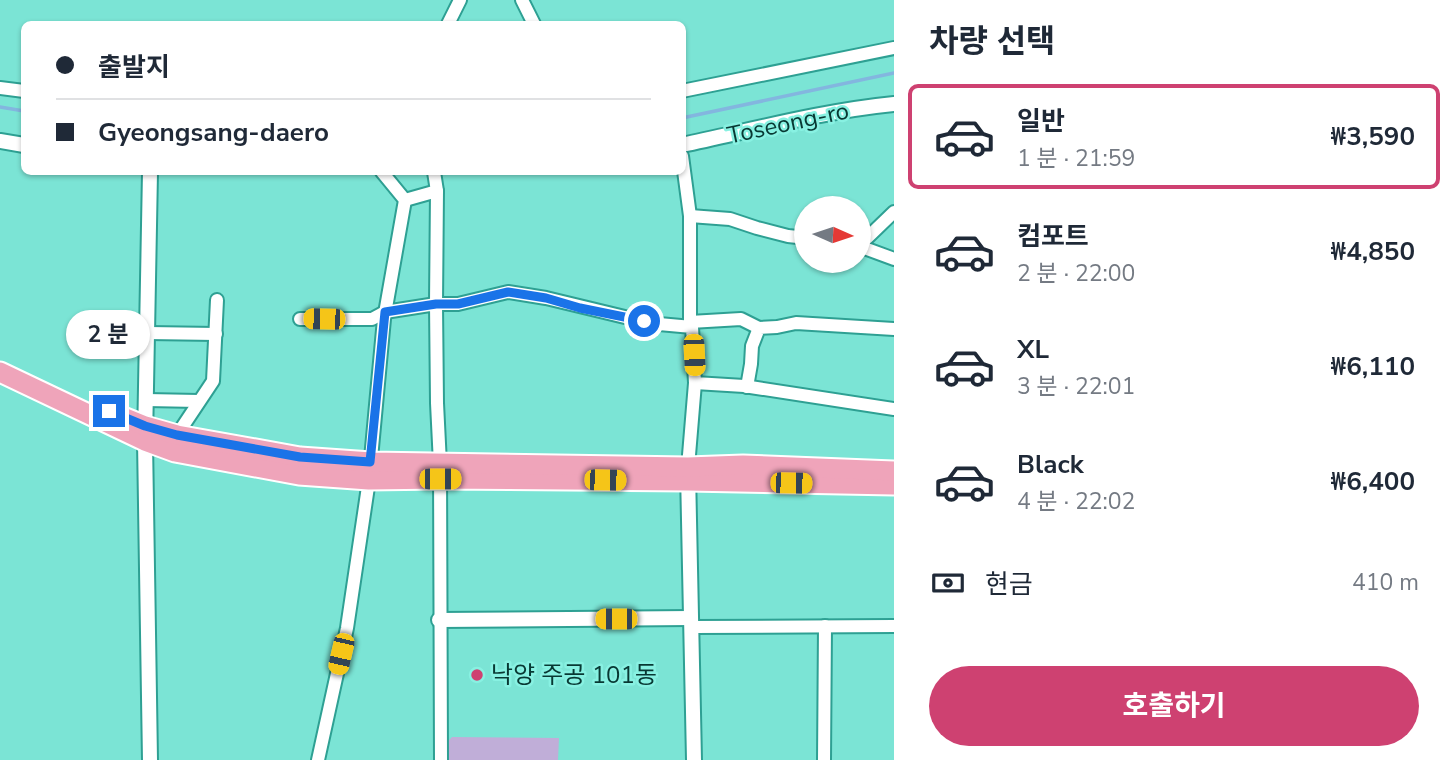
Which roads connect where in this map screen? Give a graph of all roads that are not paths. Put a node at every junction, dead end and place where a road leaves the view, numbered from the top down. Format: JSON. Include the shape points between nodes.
{"nodes":[{"id":1,"x":460,"y":0,"type":"edge"},
{"id":2,"x":522,"y":0,"type":"edge"},
{"id":3,"x":450,"y":21,"type":"edge"},
{"id":4,"x":532,"y":21,"type":"edge"},
{"id":5,"x":894,"y":48,"type":"edge"},
{"id":6,"x":0,"y":88,"type":"edge"},
{"id":7,"x":686,"y":90,"type":"edge"},
{"id":8,"x":21,"y":91,"type":"edge"},
{"id":9,"x":894,"y":104,"type":"edge"},
{"id":10,"x":0,"y":141,"type":"edge"},
{"id":11,"x":21,"y":144,"type":"edge"},
{"id":12,"x":686,"y":144,"type":"edge"},
{"id":13,"x":150,"y":175,"type":"edge"},
{"id":14,"x":384,"y":175,"type":"edge"},
{"id":15,"x":435,"y":175,"type":"edge"},
{"id":16,"x":685,"y":175,"type":"edge"},
{"id":17,"x":438,"y":191,"type":"junction"},
{"id":18,"x":405,"y":200,"type":"junction"},
{"id":19,"x":894,"y":212,"type":"edge"},
{"id":20,"x":690,"y":216,"type":"junction"},
{"id":21,"x":872,"y":233,"type":"edge"},
{"id":22,"x":794,"y":236,"type":"edge"},
{"id":23,"x":872,"y":251,"type":"edge"},
{"id":24,"x":894,"y":259,"type":"edge"},
{"id":25,"x":217,"y":300,"type":"dead end"},
{"id":26,"x":436,"y":304,"type":"junction"},
{"id":27,"x":385,"y":312,"type":"junction"},
{"id":28,"x":300,"y":318,"type":"dead end"},
{"id":29,"x":691,"y":325,"type":"junction"},
{"id":30,"x":759,"y":328,"type":"junction"},
{"id":31,"x":894,"y":329,"type":"edge"},
{"id":32,"x":148,"y":333,"type":"junction"},
{"id":33,"x":216,"y":334,"type":"junction"},
{"id":34,"x":0,"y":359,"type":"edge"},
{"id":35,"x":0,"y":372,"type":"edge"},
{"id":36,"x":695,"y":383,"type":"junction"},
{"id":37,"x":747,"y":387,"type":"junction"},
{"id":38,"x":146,"y":400,"type":"junction"},
{"id":39,"x":199,"y":401,"type":"junction"},
{"id":40,"x":894,"y":409,"type":"edge"},
{"id":41,"x":145,"y":434,"type":"junction"},
{"id":42,"x":177,"y":435,"type":"junction"},
{"id":43,"x":370,"y":471,"type":"junction"},
{"id":44,"x":440,"y":471,"type":"junction"},
{"id":45,"x":894,"y":471,"type":"edge"},
{"id":46,"x":688,"y":474,"type":"junction"},
{"id":47,"x":894,"y":485,"type":"edge"},
{"id":48,"x":439,"y":620,"type":"junction"},
{"id":49,"x":692,"y":623,"type":"junction"},
{"id":50,"x":825,"y":626,"type":"junction"},
{"id":51,"x":894,"y":626,"type":"edge"},
{"id":52,"x":150,"y":760,"type":"edge"},
{"id":53,"x":318,"y":760,"type":"edge"},
{"id":54,"x":441,"y":760,"type":"edge"},
{"id":55,"x":694,"y":760,"type":"edge"},
{"id":56,"x":824,"y":760,"type":"edge"}],
"edges":[{"from":1,"to":3,"type":"street"},
{"from":2,"to":4,"type":"street"},
{"from":5,"to":7,"type":"street"},
{"from":6,"to":8,"type":"street"},
{"from":9,"to":12,"type":"street","name":"Toseong-ro"},
{"from":10,"to":11,"type":"street"},
{"from":13,"to":32,"type":"street"},
{"from":14,"to":18,"type":"street"},
{"from":15,"to":17,"type":"street"},
{"from":16,"to":20,"type":"street"},
{"from":17,"to":18,"type":"street"},
{"from":17,"to":26,"type":"street"},
{"from":18,"to":27,"type":"street"},
{"from":19,"to":21,"type":"street"},
{"from":20,"to":22,"type":"street","via":[[730,219]]},
{"from":20,"to":29,"type":"street"},
{"from":23,"to":24,"type":"street"},
{"from":25,"to":33,"type":"street"},
{"from":26,"to":27,"type":"street"},
{"from":26,"to":29,"type":"street","via":[[458,304],[508,292],[639,320]]},
{"from":26,"to":44,"type":"street"},
{"from":27,"to":28,"type":"street","via":[[372,319]]},
{"from":27,"to":43,"type":"street"},
{"from":29,"to":30,"type":"street","via":[[741,319]]},
{"from":29,"to":36,"type":"street"},
{"from":30,"to":31,"type":"street","via":[[796,323]]},
{"from":30,"to":37,"type":"street"},
{"from":32,"to":33,"type":"street"},
{"from":32,"to":38,"type":"street"},
{"from":33,"to":39,"type":"street","via":[[214,381]]},
{"from":34,"to":41,"type":"main road","via":[[109,411]]},
{"from":35,"to":41,"type":"main road"},
{"from":36,"to":37,"type":"street"},
{"from":36,"to":46,"type":"street"},
{"from":37,"to":40,"type":"street"},
{"from":38,"to":39,"type":"street"},
{"from":38,"to":41,"type":"street"},
{"from":39,"to":42,"type":"street"},
{"from":41,"to":42,"type":"main road"},
{"from":41,"to":43,"type":"main road","via":[[175,452],[226,463],[299,475]]},
{"from":41,"to":52,"type":"street"},
{"from":42,"to":43,"type":"main road"},
{"from":43,"to":44,"type":"main road"},
{"from":43,"to":53,"type":"street","via":[[347,628]]},
{"from":44,"to":46,"type":"main road"},
{"from":44,"to":48,"type":"street"},
{"from":45,"to":46,"type":"main road","via":[[743,465]]},
{"from":46,"to":47,"type":"main road"},
{"from":46,"to":49,"type":"street"},
{"from":48,"to":49,"type":"street"},
{"from":48,"to":54,"type":"street"},
{"from":49,"to":50,"type":"street"},
{"from":49,"to":55,"type":"street"},
{"from":50,"to":51,"type":"street"},
{"from":50,"to":56,"type":"street"}]}
